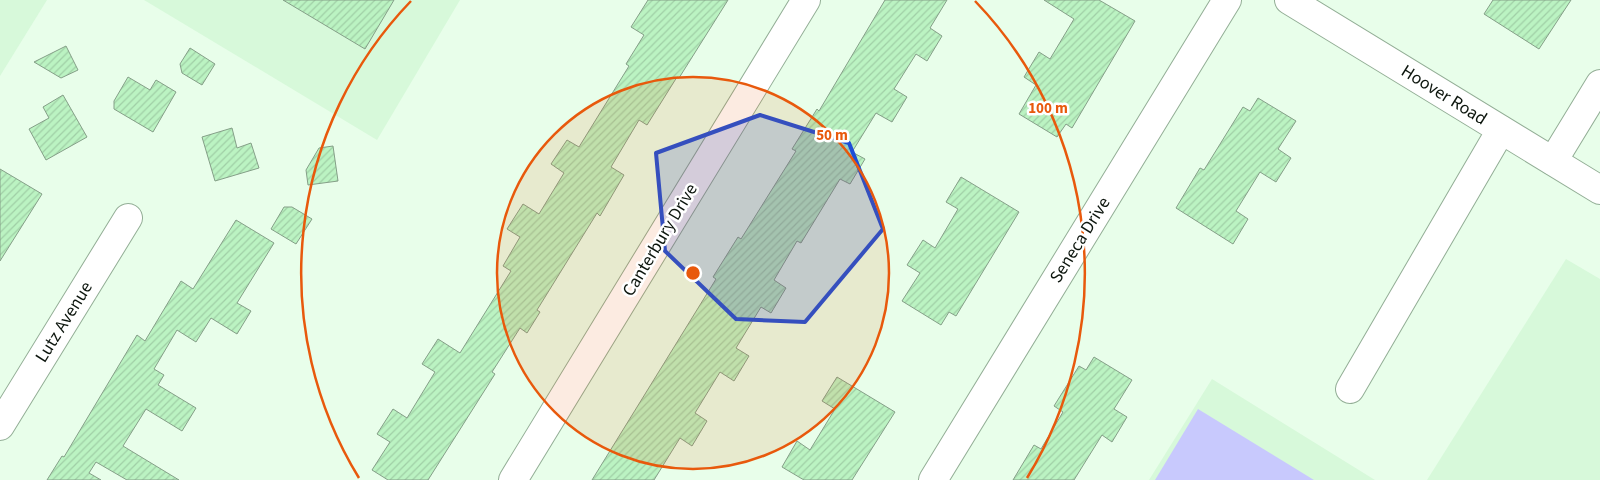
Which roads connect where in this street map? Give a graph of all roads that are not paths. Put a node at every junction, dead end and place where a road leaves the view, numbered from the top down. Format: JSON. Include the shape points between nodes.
{"nodes":[{"id":1,"x":806,"y":0,"type":"edge"},
{"id":2,"x":1227,"y":0,"type":"edge"},
{"id":3,"x":1289,"y":0,"type":"edge"},
{"id":4,"x":1600,"y":84,"type":"edge"},
{"id":5,"x":1501,"y":130,"type":"junction"},
{"id":6,"x":1554,"y":161,"type":"junction"},
{"id":7,"x":1600,"y":190,"type":"edge"},
{"id":8,"x":128,"y":218,"type":"dead end"},
{"id":9,"x":1350,"y":389,"type":"dead end"},
{"id":10,"x":0,"y":426,"type":"edge"},
{"id":11,"x":513,"y":480,"type":"edge"},
{"id":12,"x":933,"y":480,"type":"edge"}],
"edges":[{"from":1,"to":11,"type":"street","name":"Canterbury Drive"},
{"from":2,"to":12,"type":"street","name":"Seneca Drive"},
{"from":3,"to":5,"type":"street","name":"Hoover Road"},
{"from":4,"to":6,"type":"street"},
{"from":5,"to":6,"type":"street","name":"Hoover Road"},
{"from":5,"to":9,"type":"street"},
{"from":6,"to":7,"type":"street","name":"Hoover Road"},
{"from":8,"to":10,"type":"street","name":"Lutz Avenue"}]}
